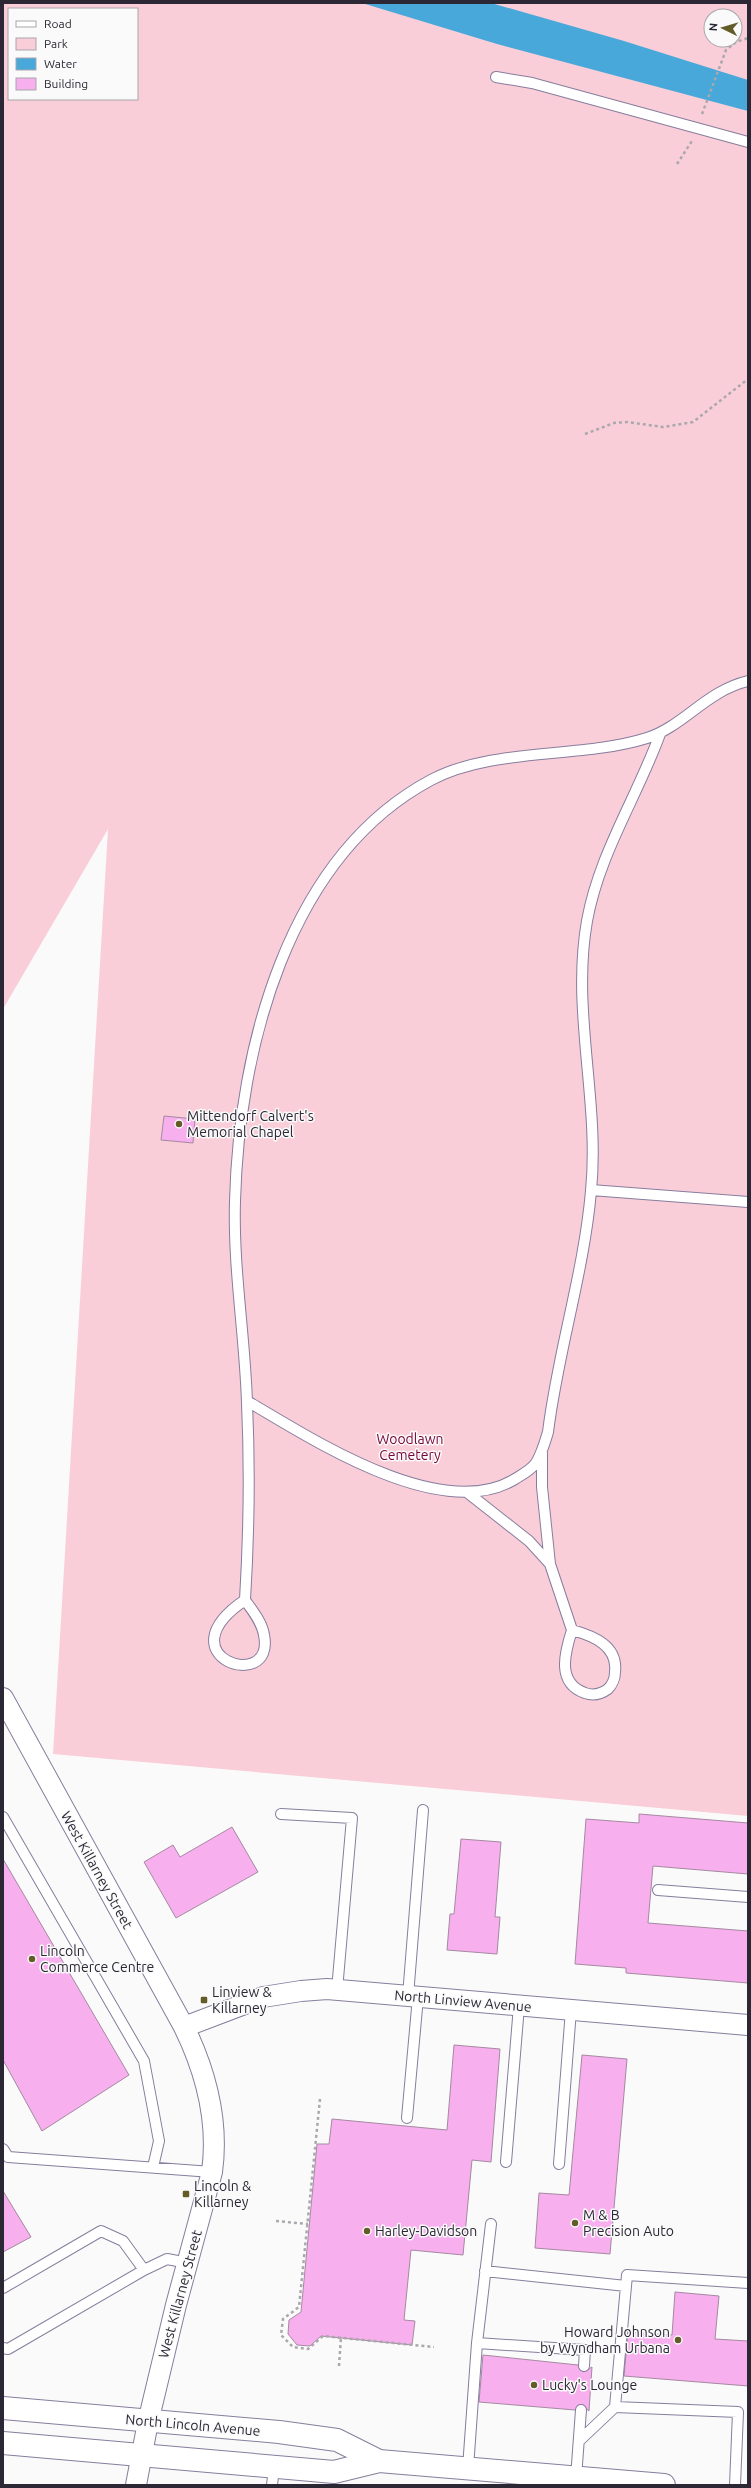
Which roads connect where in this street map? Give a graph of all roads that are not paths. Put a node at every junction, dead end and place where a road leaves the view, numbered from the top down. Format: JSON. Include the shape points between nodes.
{"nodes":[{"id":1,"x":496,"y":77,"type":"dead end"},
{"id":2,"x":748,"y":142,"type":"edge"},
{"id":3,"x":748,"y":681,"type":"edge"},
{"id":4,"x":660,"y":734,"type":"junction"},
{"id":5,"x":592,"y":1190,"type":"junction"},
{"id":6,"x":748,"y":1202,"type":"edge"},
{"id":7,"x":247,"y":1401,"type":"junction"},
{"id":8,"x":542,"y":1451,"type":"junction"},
{"id":9,"x":468,"y":1493,"type":"junction"},
{"id":10,"x":550,"y":1564,"type":"junction"},
{"id":11,"x":245,"y":1600,"type":"junction"},
{"id":12,"x":572,"y":1630,"type":"junction"},
{"id":13,"x":3,"y":1698,"type":"edge"},
{"id":14,"x":423,"y":1810,"type":"dead end"},
{"id":15,"x":281,"y":1814,"type":"dead end"},
{"id":16,"x":3,"y":1817,"type":"edge"},
{"id":17,"x":658,"y":1890,"type":"dead end"},
{"id":18,"x":748,"y":1897,"type":"edge"},
{"id":19,"x":336,"y":1990,"type":"junction"},
{"id":20,"x":413,"y":1997,"type":"junction"},
{"id":21,"x":519,"y":2006,"type":"junction"},
{"id":22,"x":571,"y":2010,"type":"junction"},
{"id":23,"x":748,"y":2025,"type":"edge"},
{"id":24,"x":184,"y":2027,"type":"junction"},
{"id":25,"x":408,"y":2118,"type":"dead end"},
{"id":26,"x":3,"y":2149,"type":"edge"},
{"id":27,"x":506,"y":2162,"type":"dead end"},
{"id":28,"x":559,"y":2164,"type":"dead end"},
{"id":29,"x":153,"y":2168,"type":"junction"},
{"id":30,"x":212,"y":2172,"type":"junction"},
{"id":31,"x":491,"y":2224,"type":"dead end"},
{"id":32,"x":188,"y":2263,"type":"junction"},
{"id":33,"x":144,"y":2270,"type":"junction"},
{"id":34,"x":485,"y":2270,"type":"junction"},
{"id":35,"x":748,"y":2283,"type":"edge"},
{"id":36,"x":626,"y":2286,"type":"junction"},
{"id":37,"x":3,"y":2288,"type":"edge"},
{"id":38,"x":477,"y":2343,"type":"junction"},
{"id":39,"x":3,"y":2348,"type":"edge"},
{"id":40,"x":584,"y":2366,"type":"dead end"},
{"id":41,"x":615,"y":2407,"type":"junction"},
{"id":42,"x":3,"y":2408,"type":"edge"},
{"id":43,"x":581,"y":2410,"type":"dead end"},
{"id":44,"x":148,"y":2422,"type":"junction"},
{"id":45,"x":579,"y":2441,"type":"junction"},
{"id":46,"x":3,"y":2443,"type":"edge"},
{"id":47,"x":142,"y":2456,"type":"junction"},
{"id":48,"x":379,"y":2461,"type":"junction"},
{"id":49,"x":468,"y":2468,"type":"junction"},
{"id":50,"x":273,"y":2476,"type":"edge"},
{"id":51,"x":576,"y":2478,"type":"junction"},
{"id":52,"x":136,"y":2485,"type":"edge"},
{"id":53,"x":664,"y":2485,"type":"edge"},
{"id":54,"x":735,"y":2485,"type":"edge"}],
"edges":[{"from":1,"to":2,"type":"lane","via":[[532,83]]},
{"from":3,"to":4,"type":"lane","via":[[715,693]]},
{"from":4,"to":5,"type":"lane","via":[[614,834],[587,920],[582,954],[581,991]]},
{"from":4,"to":7,"type":"lane","via":[[592,749],[485,762],[434,779],[409,793],[354,842],[324,878],[309,902],[290,939],[270,992],[256,1046],[240,1135],[235,1204],[236,1256]]},
{"from":5,"to":6,"type":"lane"},
{"from":5,"to":8,"type":"lane","via":[[548,1432]]},
{"from":7,"to":9,"type":"lane","via":[[342,1456],[381,1473],[419,1484]]},
{"from":7,"to":11,"type":"lane","via":[[250,1524]]},
{"from":8,"to":9,"type":"lane","via":[[530,1470],[508,1483],[487,1491]]},
{"from":8,"to":10,"type":"lane","via":[[542,1487]]},
{"from":9,"to":10,"type":"lane","via":[[529,1541]]},
{"from":10,"to":12,"type":"lane"},
{"from":11,"to":11,"type":"lane","via":[[230,1610],[215,1634],[218,1656],[228,1663],[241,1666],[254,1662],[261,1656],[265,1646],[259,1621]]},
{"from":12,"to":12,"type":"lane","via":[[564,1670],[569,1682],[577,1690],[590,1694],[601,1693],[609,1688],[615,1678],[616,1665],[613,1654],[603,1643],[588,1634]]},
{"from":13,"to":24,"type":"street","name":"West Killarney Street"},
{"from":14,"to":20,"type":"lane"},
{"from":15,"to":19,"type":"lane","via":[[352,1818]]},
{"from":16,"to":29,"type":"lane","via":[[144,2061],[159,2141]]},
{"from":17,"to":18,"type":"lane"},
{"from":19,"to":20,"type":"street","name":"North Linview Avenue"},
{"from":19,"to":24,"type":"street","name":"North Linview Avenue","via":[[301,1991],[263,1997]]},
{"from":20,"to":21,"type":"street","name":"North Linview Avenue"},
{"from":20,"to":25,"type":"lane"},
{"from":21,"to":22,"type":"street","name":"North Linview Avenue"},
{"from":21,"to":27,"type":"lane"},
{"from":22,"to":23,"type":"street","name":"North Linview Avenue"},
{"from":22,"to":28,"type":"lane"},
{"from":24,"to":30,"type":"street","name":"West Killarney Street","via":[[206,2081],[215,2153]]},
{"from":26,"to":29,"type":"lane","via":[[8,2157]]},
{"from":29,"to":30,"type":"lane"},
{"from":30,"to":32,"type":"street","name":"West Killarney Street"},
{"from":31,"to":34,"type":"lane"},
{"from":32,"to":33,"type":"lane","via":[[167,2259]]},
{"from":32,"to":44,"type":"street","name":"West Killarney Street"},
{"from":33,"to":37,"type":"lane","via":[[123,2241],[101,2230]]},
{"from":33,"to":39,"type":"lane","via":[[8,2349]]},
{"from":34,"to":36,"type":"lane"},
{"from":34,"to":38,"type":"lane"},
{"from":35,"to":36,"type":"lane","via":[[627,2275]]},
{"from":36,"to":41,"type":"lane"},
{"from":38,"to":40,"type":"lane","via":[[585,2350]]},
{"from":38,"to":49,"type":"lane"},
{"from":41,"to":45,"type":"lane"},
{"from":41,"to":54,"type":"lane","via":[[738,2412]]},
{"from":42,"to":44,"type":"main road","name":"North Lincoln Avenue"},
{"from":43,"to":45,"type":"lane"},
{"from":44,"to":47,"type":"street","name":"West Killarney Street"},
{"from":44,"to":48,"type":"main road","name":"North Lincoln Avenue","via":[[279,2432],[337,2440]]},
{"from":45,"to":51,"type":"lane"},
{"from":46,"to":47,"type":"main road","name":"North Lincoln Avenue"},
{"from":47,"to":50,"type":"main road","name":"North Lincoln Avenue"},
{"from":47,"to":52,"type":"street","name":"West Killarney Street"},
{"from":48,"to":49,"type":"main road","name":"North Lincoln Avenue"},
{"from":48,"to":50,"type":"main road","name":"North Lincoln Avenue","via":[[334,2472]]},
{"from":49,"to":51,"type":"main road","name":"North Lincoln Avenue"},
{"from":51,"to":53,"type":"main road","name":"North Lincoln Avenue"}]}
